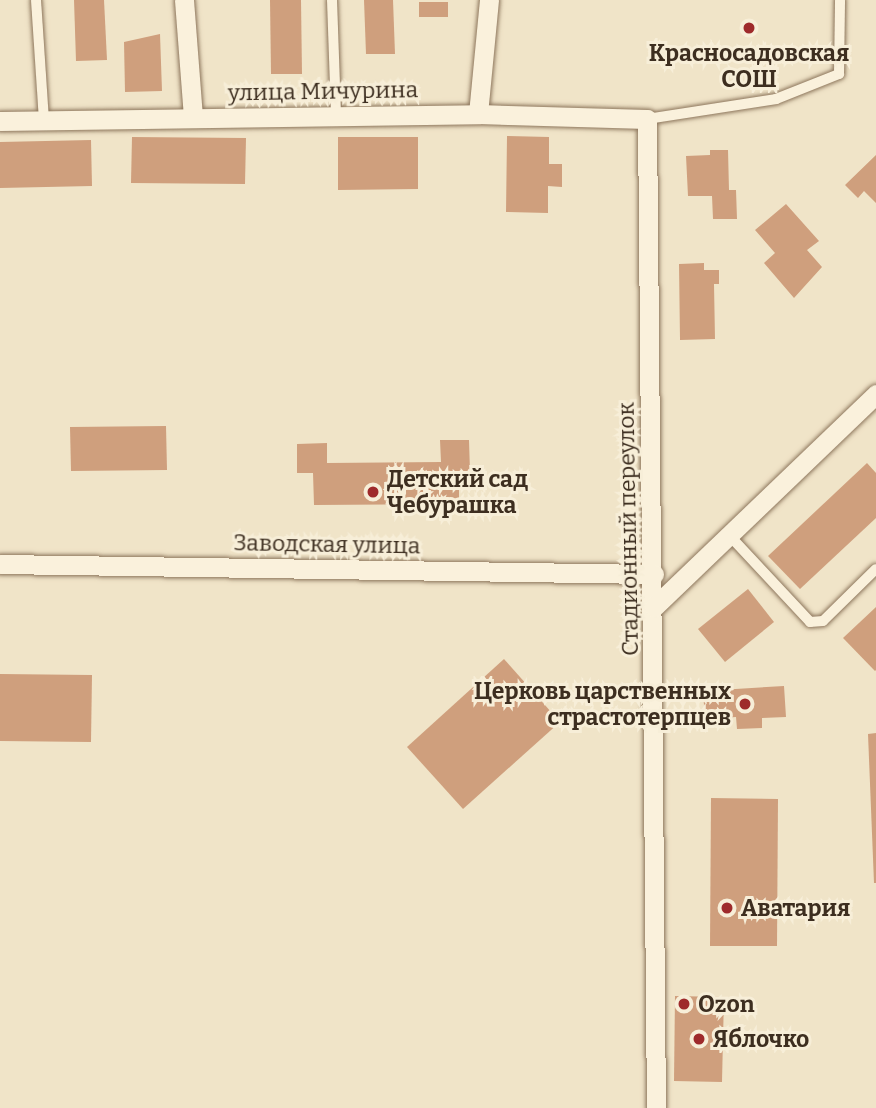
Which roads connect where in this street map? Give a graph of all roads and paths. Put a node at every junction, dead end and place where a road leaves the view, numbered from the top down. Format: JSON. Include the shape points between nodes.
{"nodes":[{"id":1,"x":36,"y":0,"type":"edge"},
{"id":2,"x":184,"y":0,"type":"edge"},
{"id":3,"x":332,"y":0,"type":"edge"},
{"id":4,"x":489,"y":0,"type":"edge"},
{"id":5,"x":839,"y":0,"type":"edge"},
{"id":6,"x":478,"y":114,"type":"junction"},
{"id":7,"x":336,"y":115,"type":"junction"},
{"id":8,"x":193,"y":117,"type":"junction"},
{"id":9,"x":647,"y":118,"type":"junction"},
{"id":10,"x":44,"y":120,"type":"junction"},
{"id":11,"x":0,"y":121,"type":"edge"},
{"id":12,"x":876,"y":394,"type":"edge"},
{"id":13,"x":729,"y":535,"type":"junction"},
{"id":14,"x":0,"y":564,"type":"edge"},
{"id":15,"x":876,"y":569,"type":"edge"},
{"id":16,"x":654,"y":574,"type":"junction"},
{"id":17,"x":654,"y":607,"type":"junction"},
{"id":18,"x":656,"y":1108,"type":"edge"}],
"edges":[{"from":1,"to":10,"type":"lane"},
{"from":2,"to":8,"type":"street"},
{"from":3,"to":7,"type":"lane"},
{"from":4,"to":6,"type":"street"},
{"from":5,"to":9,"type":"lane","via":[[839,74],[776,99]]},
{"from":6,"to":7,"type":"street","name":"улица Мичурина"},
{"from":6,"to":9,"type":"street","name":"улица Мичурина"},
{"from":7,"to":8,"type":"street","name":"улица Мичурина"},
{"from":8,"to":10,"type":"street","name":"улица Мичурина"},
{"from":9,"to":16,"type":"street","name":"Стадионный переулок"},
{"from":10,"to":11,"type":"street","name":"улица Мичурина"},
{"from":12,"to":13,"type":"street"},
{"from":13,"to":15,"type":"lane","via":[[810,622],[823,621]]},
{"from":13,"to":17,"type":"street"},
{"from":14,"to":16,"type":"street","name":"Заводская улица"},
{"from":16,"to":17,"type":"street","name":"Стадионный переулок"},
{"from":17,"to":18,"type":"street","name":"Стадионный переулок"}]}
